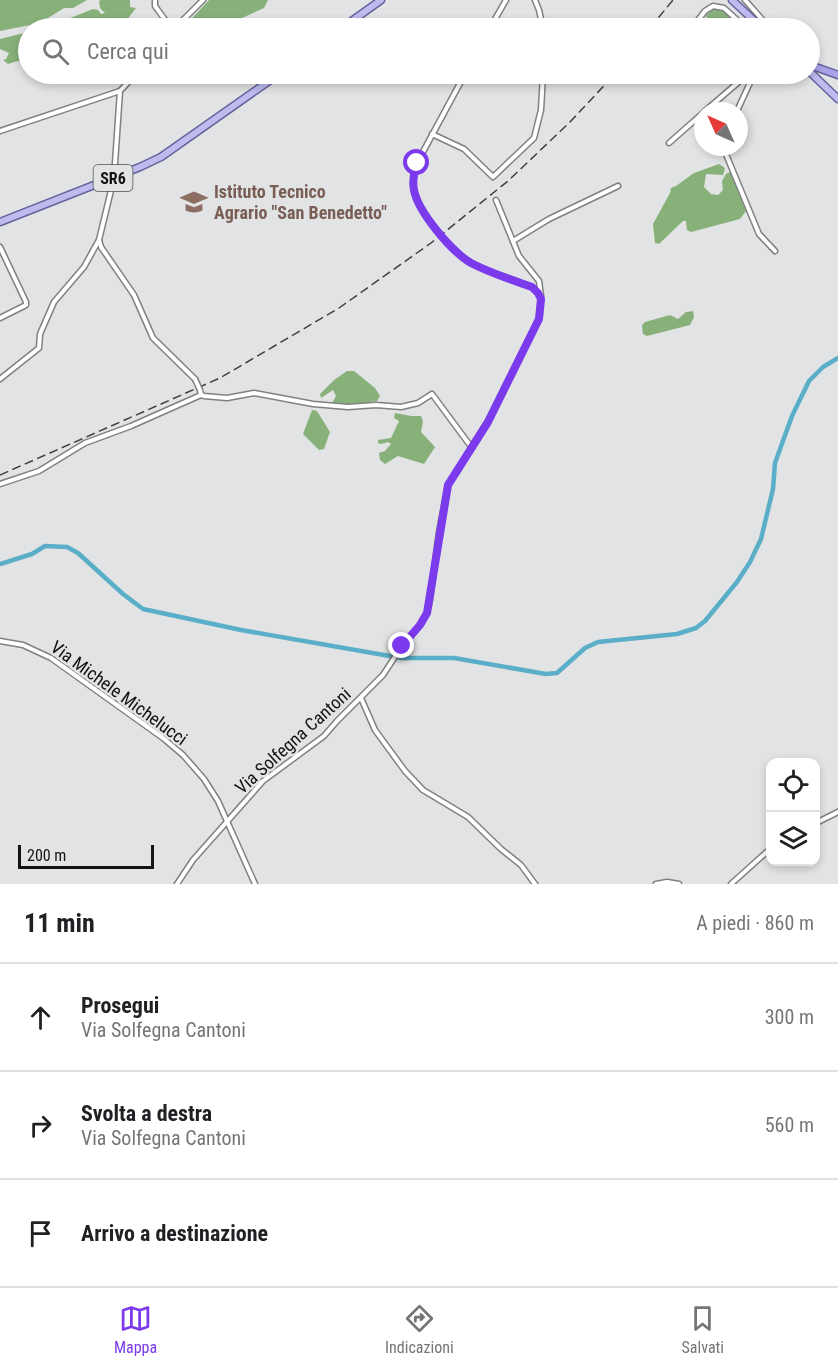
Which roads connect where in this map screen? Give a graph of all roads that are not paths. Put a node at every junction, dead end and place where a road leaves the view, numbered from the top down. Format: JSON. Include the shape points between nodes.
{"nodes":[{"id":1,"x":155,"y":0,"type":"edge"},
{"id":2,"x":204,"y":0,"type":"edge"},
{"id":3,"x":381,"y":0,"type":"edge"},
{"id":4,"x":506,"y":0,"type":"edge"},
{"id":5,"x":535,"y":0,"type":"edge"},
{"id":6,"x":732,"y":0,"type":"edge"},
{"id":7,"x":745,"y":0,"type":"edge"},
{"id":8,"x":164,"y":18,"type":"edge"},
{"id":9,"x":186,"y":18,"type":"edge"},
{"id":10,"x":356,"y":18,"type":"edge"},
{"id":11,"x":496,"y":18,"type":"edge"},
{"id":12,"x":541,"y":18,"type":"edge"},
{"id":13,"x":700,"y":18,"type":"edge"},
{"id":14,"x":735,"y":18,"type":"edge"},
{"id":15,"x":751,"y":18,"type":"edge"},
{"id":16,"x":761,"y":18,"type":"edge"},
{"id":17,"x":820,"y":69,"type":"edge"},
{"id":18,"x":838,"y":75,"type":"edge"},
{"id":19,"x":820,"y":82,"type":"edge"},
{"id":20,"x":127,"y":84,"type":"edge"},
{"id":21,"x":265,"y":84,"type":"edge"},
{"id":22,"x":460,"y":84,"type":"edge"},
{"id":23,"x":542,"y":84,"type":"edge"},
{"id":24,"x":736,"y":84,"type":"edge"},
{"id":25,"x":749,"y":84,"type":"edge"},
{"id":26,"x":120,"y":91,"type":"junction"},
{"id":27,"x":838,"y":99,"type":"edge"},
{"id":28,"x":716,"y":102,"type":"edge"},
{"id":29,"x":741,"y":102,"type":"edge"},
{"id":30,"x":694,"y":121,"type":"edge"},
{"id":31,"x":0,"y":131,"type":"edge"},
{"id":32,"x":432,"y":134,"type":"junction"},
{"id":33,"x":669,"y":143,"type":"dead end"},
{"id":34,"x":727,"y":156,"type":"edge"},
{"id":35,"x":114,"y":178,"type":"junction"},
{"id":36,"x":618,"y":186,"type":"dead end"},
{"id":37,"x":496,"y":200,"type":"dead end"},
{"id":38,"x":0,"y":222,"type":"edge"},
{"id":39,"x":99,"y":240,"type":"junction"},
{"id":40,"x":513,"y":241,"type":"junction"},
{"id":41,"x":0,"y":247,"type":"edge"},
{"id":42,"x":776,"y":251,"type":"dead end"},
{"id":43,"x":536,"y":276,"type":"junction"},
{"id":44,"x":529,"y":286,"type":"junction"},
{"id":45,"x":541,"y":299,"type":"junction"},
{"id":46,"x":0,"y":318,"type":"edge"},
{"id":47,"x":0,"y":379,"type":"edge"},
{"id":48,"x":201,"y":393,"type":"junction"},
{"id":49,"x":472,"y":448,"type":"junction"},
{"id":50,"x":0,"y":484,"type":"edge"},
{"id":51,"x":0,"y":641,"type":"edge"},
{"id":52,"x":362,"y":698,"type":"junction"},
{"id":53,"x":838,"y":812,"type":"edge"},
{"id":54,"x":228,"y":821,"type":"junction"},
{"id":55,"x":820,"y":821,"type":"edge"},
{"id":56,"x":766,"y":853,"type":"edge"},
{"id":57,"x":177,"y":884,"type":"edge"},
{"id":58,"x":255,"y":884,"type":"edge"},
{"id":59,"x":535,"y":884,"type":"edge"},
{"id":60,"x":656,"y":884,"type":"edge"},
{"id":61,"x":679,"y":884,"type":"edge"},
{"id":62,"x":731,"y":884,"type":"edge"}],
"edges":[{"from":1,"to":8,"type":"street"},
{"from":2,"to":9,"type":"street"},
{"from":3,"to":10,"type":"main road"},
{"from":4,"to":11,"type":"street"},
{"from":5,"to":12,"type":"street"},
{"from":6,"to":15,"type":"main road"},
{"from":7,"to":16,"type":"street"},
{"from":13,"to":14,"type":"street","via":[[713,6],[724,8]]},
{"from":17,"to":18,"type":"highway"},
{"from":19,"to":27,"type":"main road"},
{"from":20,"to":26,"type":"street"},
{"from":21,"to":35,"type":"main road","number":"SR6","via":[[161,157]]},
{"from":22,"to":32,"type":"street"},
{"from":23,"to":32,"type":"street","via":[[534,138],[493,177],[464,149]]},
{"from":24,"to":28,"type":"street"},
{"from":25,"to":29,"type":"street"},
{"from":26,"to":31,"type":"street"},
{"from":26,"to":35,"type":"street"},
{"from":30,"to":33,"type":"street"},
{"from":32,"to":44,"type":"street","via":[[413,175],[419,205],[457,253],[471,263]]},
{"from":34,"to":42,"type":"street","via":[[759,234]]},
{"from":35,"to":38,"type":"main road","number":"SR6"},
{"from":35,"to":39,"type":"street"},
{"from":36,"to":40,"type":"street"},
{"from":37,"to":40,"type":"street"},
{"from":39,"to":47,"type":"street","via":[[84,267],[54,302],[40,334],[39,348]]},
{"from":39,"to":48,"type":"street","bridge":true,"via":[[134,295],[153,338],[195,379]]},
{"from":40,"to":43,"type":"street","via":[[519,256]]},
{"from":41,"to":46,"type":"street","via":[[26,302]]},
{"from":43,"to":44,"type":"street"},
{"from":43,"to":45,"type":"street"},
{"from":44,"to":45,"type":"street"},
{"from":45,"to":49,"type":"street","name":"Via Solfegna Cantoni","via":[[539,319]]},
{"from":48,"to":49,"type":"street","via":[[227,398],[254,393],[348,407],[401,407],[432,394]]},
{"from":48,"to":50,"type":"street","via":[[85,443],[39,471]]},
{"from":49,"to":52,"type":"street","name":"Via Solfegna Cantoni","via":[[448,485],[427,613]]},
{"from":51,"to":54,"type":"street","name":"Via Michele Michelucci","via":[[23,645],[51,658],[163,738],[204,779]]},
{"from":52,"to":54,"type":"street","name":"Via Solfegna Cantoni","via":[[324,736],[263,781]]},
{"from":52,"to":59,"type":"street","via":[[375,730],[405,771],[423,790],[468,817],[521,865]]},
{"from":53,"to":55,"type":"street"},
{"from":54,"to":57,"type":"street","name":"Via Solfegna Cantoni"},
{"from":54,"to":58,"type":"street","name":"Via Michele Michelucci"},
{"from":56,"to":62,"type":"street"},
{"from":60,"to":61,"type":"street"}]}
